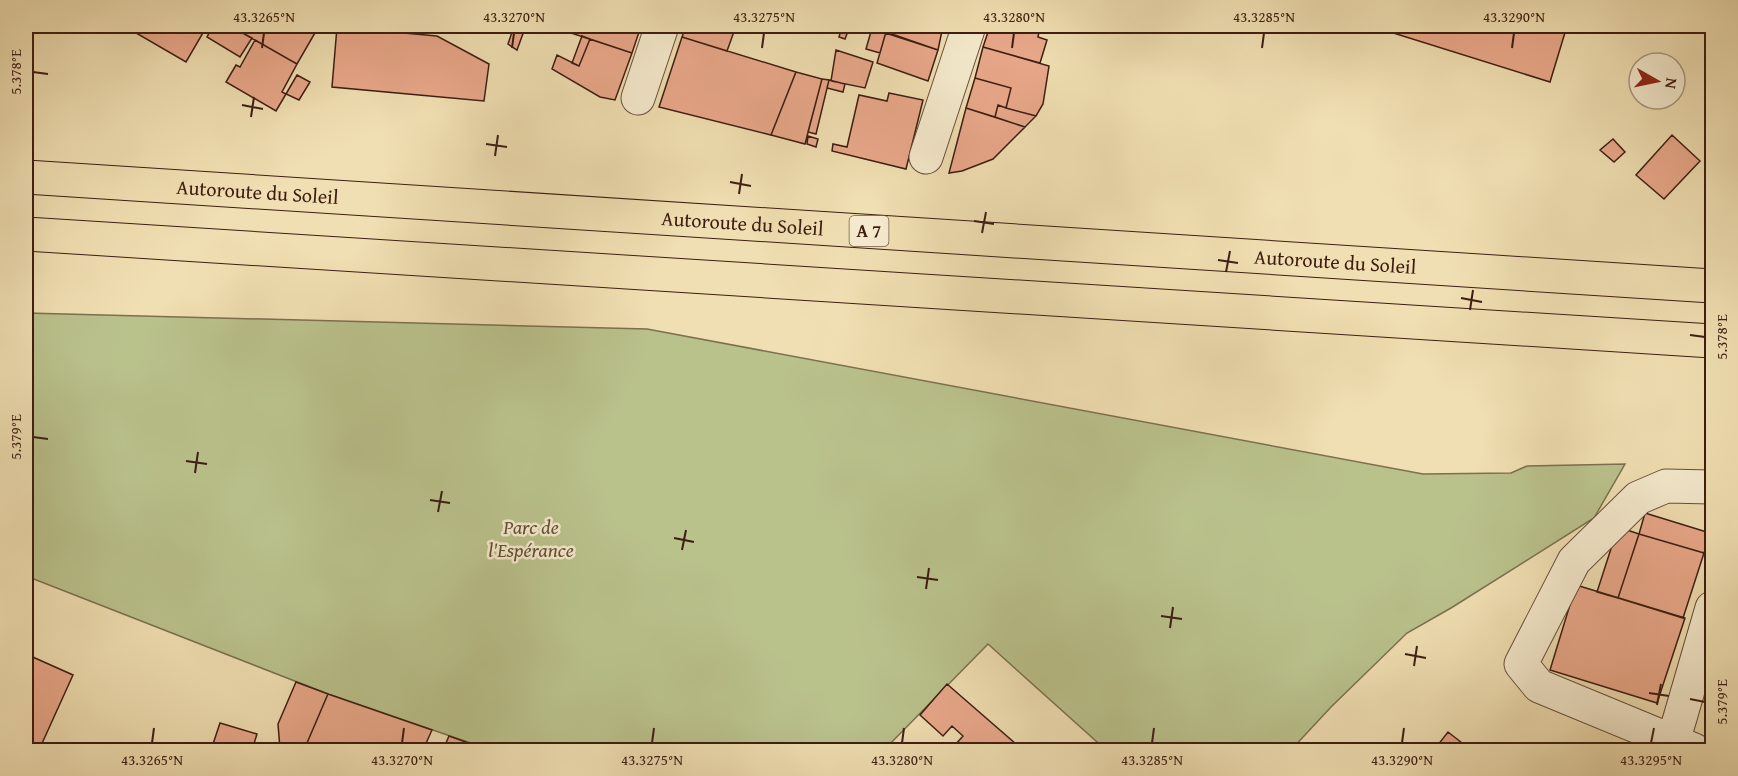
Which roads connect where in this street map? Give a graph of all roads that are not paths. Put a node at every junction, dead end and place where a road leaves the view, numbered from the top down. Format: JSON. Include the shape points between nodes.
{"nodes":[{"id":1,"x":662,"y":26,"type":"edge"},
{"id":2,"x":969,"y":26,"type":"edge"},
{"id":3,"x":638,"y":98,"type":"dead end"},
{"id":4,"x":926,"y":157,"type":"dead end"},
{"id":5,"x":26,"y":177,"type":"edge"},
{"id":6,"x":26,"y":234,"type":"edge"},
{"id":7,"x":1713,"y":286,"type":"edge"},
{"id":8,"x":1713,"y":341,"type":"edge"},
{"id":9,"x":1713,"y":488,"type":"edge"},
{"id":10,"x":1713,"y":608,"type":"edge"},
{"id":11,"x":1707,"y":640,"type":"edge"},
{"id":12,"x":1683,"y":746,"type":"edge"}],
"edges":[{"from":1,"to":3,"type":"street"},
{"from":2,"to":4,"type":"street"},
{"from":5,"to":7,"type":"highway","name":"Autoroute du Soleil","number":"A 7"},
{"from":6,"to":8,"type":"highway"},
{"from":9,"to":12,"type":"street","via":[[1666,486],[1638,498],[1574,561],[1521,664],[1539,686]]},
{"from":10,"to":11,"type":"street"},
{"from":11,"to":12,"type":"street"}]}
